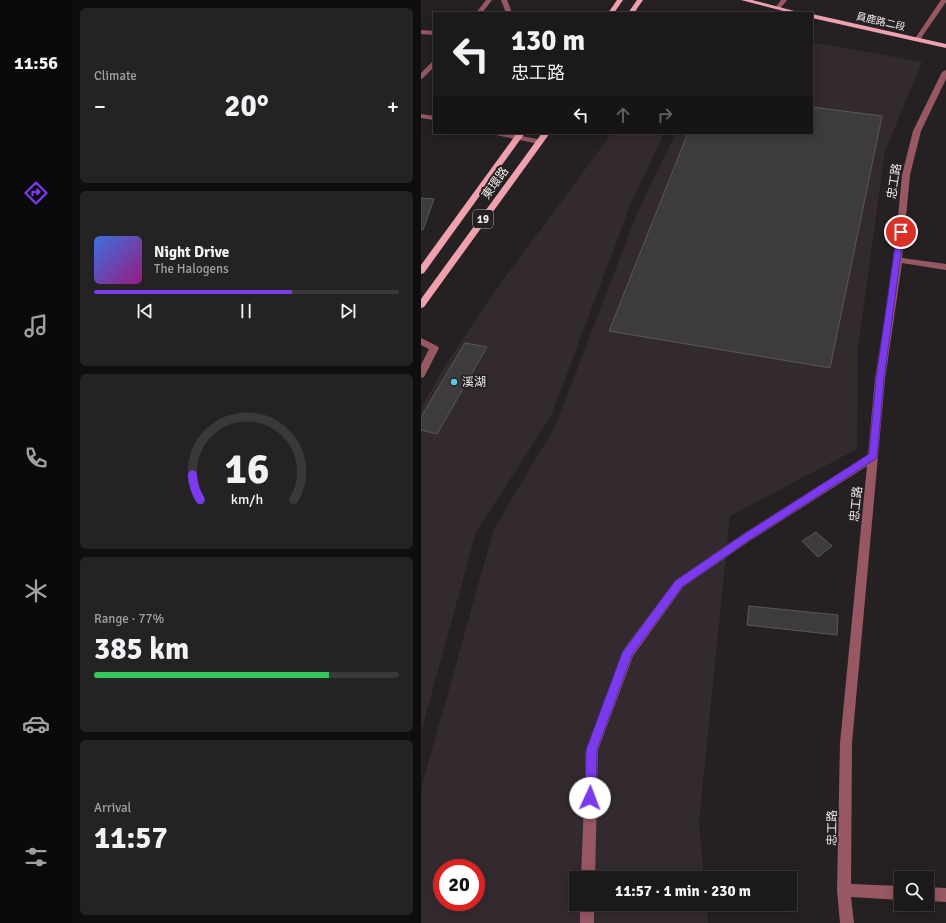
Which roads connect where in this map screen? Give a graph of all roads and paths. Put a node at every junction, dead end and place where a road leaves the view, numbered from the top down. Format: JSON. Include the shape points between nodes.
{"nodes":[{"id":1,"x":489,"y":0,"type":"edge"},
{"id":2,"x":504,"y":0,"type":"edge"},
{"id":3,"x":620,"y":0,"type":"edge"},
{"id":4,"x":640,"y":0,"type":"edge"},
{"id":5,"x":744,"y":0,"type":"edge"},
{"id":6,"x":784,"y":0,"type":"edge"},
{"id":7,"x":944,"y":0,"type":"edge"},
{"id":8,"x":778,"y":8,"type":"junction"},
{"id":9,"x":480,"y":12,"type":"edge"},
{"id":10,"x":509,"y":12,"type":"edge"},
{"id":11,"x":612,"y":12,"type":"edge"},
{"id":12,"x":632,"y":12,"type":"edge"},
{"id":13,"x":795,"y":12,"type":"edge"},
{"id":14,"x":813,"y":16,"type":"edge"},
{"id":15,"x":421,"y":32,"type":"edge"},
{"id":16,"x":433,"y":33,"type":"edge"},
{"id":17,"x":917,"y":40,"type":"junction"},
{"id":18,"x":946,"y":46,"type":"edge"},
{"id":19,"x":433,"y":64,"type":"edge"},
{"id":20,"x":946,"y":72,"type":"edge"},
{"id":21,"x":421,"y":77,"type":"edge"},
{"id":22,"x":421,"y":116,"type":"edge"},
{"id":23,"x":433,"y":118,"type":"edge"},
{"id":24,"x":504,"y":134,"type":"edge"},
{"id":25,"x":545,"y":134,"type":"edge"},
{"id":26,"x":519,"y":136,"type":"edge"},
{"id":27,"x":539,"y":142,"type":"junction"},
{"id":28,"x":898,"y":260,"type":"junction"},
{"id":29,"x":946,"y":267,"type":"edge"},
{"id":30,"x":421,"y":271,"type":"edge"},
{"id":31,"x":421,"y":305,"type":"edge"},
{"id":32,"x":421,"y":341,"type":"edge"},
{"id":33,"x":421,"y":375,"type":"edge"},
{"id":34,"x":874,"y":456,"type":"junction"},
{"id":35,"x":588,"y":871,"type":"edge"},
{"id":36,"x":844,"y":890,"type":"junction"},
{"id":37,"x":894,"y":892,"type":"edge"},
{"id":38,"x":934,"y":894,"type":"edge"},
{"id":39,"x":946,"y":894,"type":"edge"},
{"id":40,"x":587,"y":911,"type":"edge"},
{"id":41,"x":587,"y":923,"type":"edge"},
{"id":42,"x":847,"y":923,"type":"edge"}],
"edges":[{"from":1,"to":9,"type":"street"},
{"from":2,"to":10,"type":"street"},
{"from":3,"to":11,"type":"main road"},
{"from":4,"to":12,"type":"main road"},
{"from":5,"to":8,"type":"main road"},
{"from":6,"to":8,"type":"street"},
{"from":7,"to":17,"type":"street"},
{"from":8,"to":13,"type":"main road"},
{"from":14,"to":17,"type":"main road","name":"員鹿路二段"},
{"from":15,"to":16,"type":"street"},
{"from":17,"to":18,"type":"main road","name":"員鹿路二段"},
{"from":19,"to":21,"type":"street"},
{"from":20,"to":28,"type":"street","name":"忠工路","via":[[917,131],[906,175]]},
{"from":22,"to":23,"type":"street"},
{"from":24,"to":26,"type":"street"},
{"from":25,"to":27,"type":"main road","name":"東環路","number":"19"},
{"from":26,"to":27,"type":"street"},
{"from":26,"to":30,"type":"main road","name":"東環路","number":"19"},
{"from":27,"to":31,"type":"main road","name":"東環路","number":"19"},
{"from":28,"to":29,"type":"street"},
{"from":28,"to":34,"type":"street","name":"忠工路","via":[[880,379]]},
{"from":32,"to":33,"type":"street","via":[[434,348]]},
{"from":34,"to":35,"type":"street","via":[[679,584],[628,653],[592,750]]},
{"from":34,"to":36,"type":"street","name":"忠工路","via":[[846,743]]},
{"from":36,"to":37,"type":"street"},
{"from":36,"to":42,"type":"street","name":"忠工路"},
{"from":38,"to":39,"type":"street"},
{"from":40,"to":41,"type":"street"}]}
